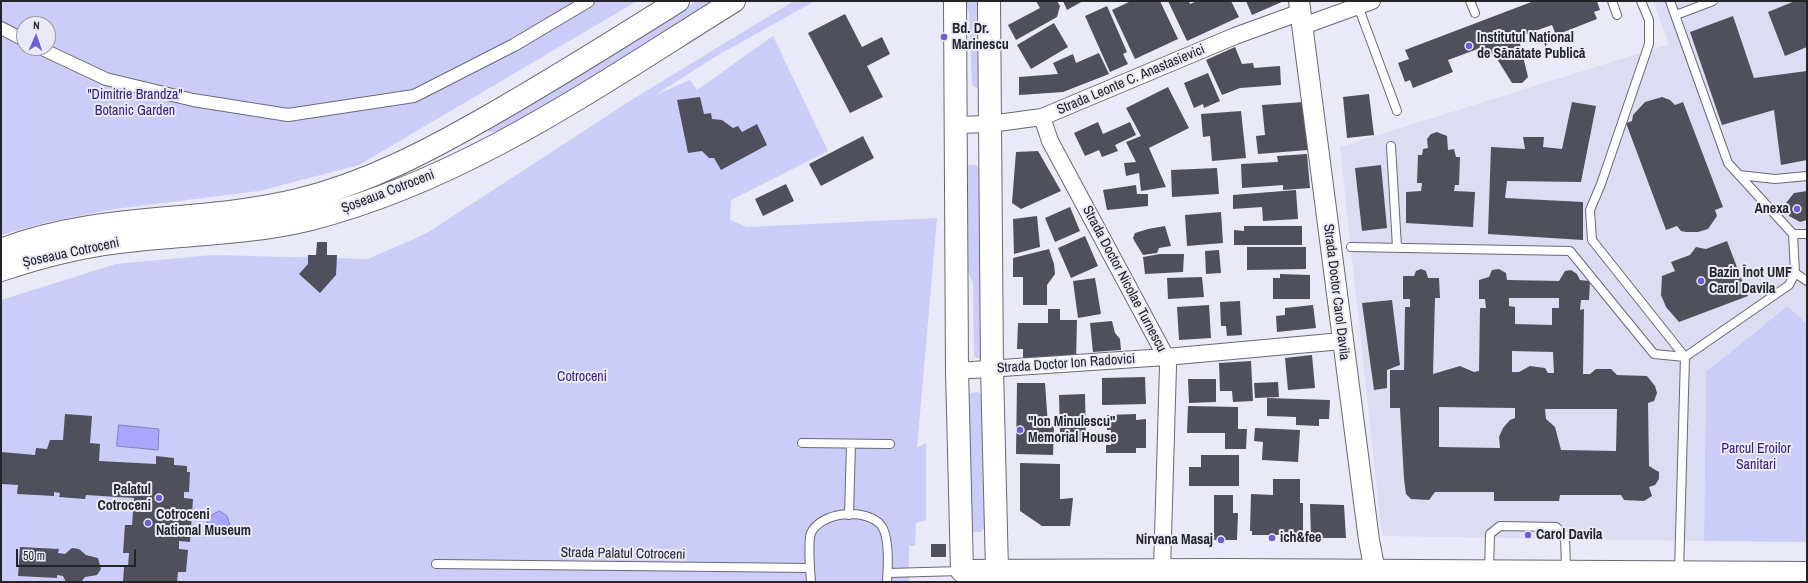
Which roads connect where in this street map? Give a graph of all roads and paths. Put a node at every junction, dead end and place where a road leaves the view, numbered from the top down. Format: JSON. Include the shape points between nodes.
{"nodes":[{"id":1,"x":588,"y":1,"type":"edge"},
{"id":2,"x":678,"y":1,"type":"edge"},
{"id":3,"x":734,"y":1,"type":"edge"},
{"id":4,"x":955,"y":1,"type":"edge"},
{"id":5,"x":988,"y":1,"type":"edge"},
{"id":6,"x":1470,"y":1,"type":"edge"},
{"id":7,"x":1612,"y":1,"type":"edge"},
{"id":8,"x":1642,"y":1,"type":"edge"},
{"id":9,"x":1670,"y":1,"type":"edge"},
{"id":10,"x":1713,"y":1,"type":"edge"},
{"id":11,"x":1365,"y":4,"type":"edge"},
{"id":12,"x":568,"y":6,"type":"edge"},
{"id":13,"x":1301,"y":13,"type":"edge"},
{"id":14,"x":1475,"y":13,"type":"dead end"},
{"id":15,"x":1676,"y":15,"type":"junction"},
{"id":16,"x":1617,"y":16,"type":"dead end"},
{"id":17,"x":1,"y":28,"type":"edge"},
{"id":18,"x":16,"y":36,"type":"edge"},
{"id":19,"x":56,"y":56,"type":"edge"},
{"id":20,"x":1397,"y":111,"type":"dead end"},
{"id":21,"x":1042,"y":118,"type":"junction"},
{"id":22,"x":990,"y":124,"type":"junction"},
{"id":23,"x":957,"y":125,"type":"junction"},
{"id":24,"x":1391,"y":146,"type":"dead end"},
{"id":25,"x":1740,"y":176,"type":"junction"},
{"id":26,"x":1807,"y":176,"type":"edge"},
{"id":27,"x":1793,"y":234,"type":"junction"},
{"id":28,"x":1807,"y":234,"type":"edge"},
{"id":29,"x":1351,"y":247,"type":"dead end"},
{"id":30,"x":1397,"y":247,"type":"junction"},
{"id":31,"x":1,"y":250,"type":"edge"},
{"id":32,"x":1,"y":270,"type":"edge"},
{"id":33,"x":1795,"y":273,"type":"junction"},
{"id":34,"x":1807,"y":281,"type":"edge"},
{"id":35,"x":1342,"y":341,"type":"junction"},
{"id":36,"x":1166,"y":357,"type":"junction"},
{"id":37,"x":1685,"y":357,"type":"junction"},
{"id":38,"x":992,"y":369,"type":"junction"},
{"id":39,"x":957,"y":371,"type":"junction"},
{"id":40,"x":802,"y":443,"type":"dead end"},
{"id":41,"x":851,"y":444,"type":"junction"},
{"id":42,"x":890,"y":444,"type":"dead end"},
{"id":43,"x":849,"y":515,"type":"junction"},
{"id":44,"x":436,"y":564,"type":"dead end"},
{"id":45,"x":810,"y":568,"type":"junction"},
{"id":46,"x":1162,"y":570,"type":"junction"},
{"id":47,"x":962,"y":571,"type":"junction"},
{"id":48,"x":997,"y":571,"type":"junction"},
{"id":49,"x":1489,"y":571,"type":"junction"},
{"id":50,"x":1566,"y":572,"type":"junction"},
{"id":51,"x":1679,"y":572,"type":"junction"},
{"id":52,"x":888,"y":573,"type":"junction"},
{"id":53,"x":1807,"y":573,"type":"edge"},
{"id":54,"x":1087,"y":576,"type":"edge"},
{"id":55,"x":1223,"y":576,"type":"edge"},
{"id":56,"x":1375,"y":576,"type":"edge"},
{"id":57,"x":1621,"y":577,"type":"edge"},
{"id":58,"x":810,"y":582,"type":"edge"},
{"id":59,"x":887,"y":582,"type":"edge"}],
"edges":[{"from":1,"to":12,"type":"street"},
{"from":2,"to":31,"type":"main road","name":"Șoseaua Cotroceni","via":[[554,79],[452,137],[398,166],[355,183],[266,206],[78,228],[42,236]]},
{"from":3,"to":32,"type":"main road","name":"Șoseaua Cotroceni","via":[[539,122],[489,150],[392,194],[308,220],[231,232],[106,243],[53,254]]},
{"from":4,"to":23,"type":"main road"},
{"from":5,"to":22,"type":"main road"},
{"from":6,"to":14,"type":"lane"},
{"from":7,"to":16,"type":"lane"},
{"from":8,"to":37,"type":"lane","via":[[1649,20],[1649,44],[1590,210],[1592,240]]},
{"from":9,"to":15,"type":"lane"},
{"from":10,"to":15,"type":"lane"},
{"from":11,"to":13,"type":"street","name":"Strada Leonte C. Anastasievici"},
{"from":11,"to":20,"type":"lane"},
{"from":12,"to":19,"type":"street","via":[[514,45],[414,96],[288,115],[193,100],[106,79]]},
{"from":13,"to":21,"type":"street","name":"Strada Leonte C. Anastasievici","via":[[1235,36]]},
{"from":13,"to":35,"type":"street","name":"Strada Doctor Carol Davila"},
{"from":15,"to":25,"type":"lane","via":[[1728,163]]},
{"from":17,"to":18,"type":"street"},
{"from":21,"to":22,"type":"street","name":"Strada Leonte C. Anastasievici"},
{"from":21,"to":36,"type":"street","name":"Strada Doctor Nicolae Turnescu","via":[[1050,141]]},
{"from":22,"to":23,"type":"street","name":"Strada Leonte C. Anastasievici"},
{"from":22,"to":38,"type":"main road"},
{"from":23,"to":39,"type":"main road"},
{"from":24,"to":30,"type":"lane"},
{"from":25,"to":26,"type":"lane","via":[[1775,179]]},
{"from":25,"to":27,"type":"lane"},
{"from":27,"to":28,"type":"lane"},
{"from":27,"to":33,"type":"lane"},
{"from":29,"to":30,"type":"lane"},
{"from":30,"to":37,"type":"lane","via":[[1570,251],[1654,354]]},
{"from":33,"to":34,"type":"lane"},
{"from":33,"to":37,"type":"lane","via":[[1789,285]]},
{"from":35,"to":36,"type":"street","name":"Strada Doctor Ion Radovici"},
{"from":35,"to":56,"type":"street","name":"Strada Doctor Carol Davila"},
{"from":36,"to":38,"type":"street","name":"Strada Doctor Ion Radovici"},
{"from":36,"to":46,"type":"street","name":"Strada Doctor Nicolae Turnescu","via":[[1168,366]]},
{"from":37,"to":51,"type":"lane"},
{"from":38,"to":39,"type":"street","name":"Strada Doctor Ion Radovici"},
{"from":38,"to":48,"type":"main road"},
{"from":39,"to":47,"type":"main road"},
{"from":40,"to":41,"type":"lane"},
{"from":41,"to":42,"type":"lane"},
{"from":41,"to":43,"type":"lane"},
{"from":43,"to":45,"type":"lane","via":[[833,515],[819,522],[811,534]]},
{"from":43,"to":52,"type":"lane","via":[[866,516],[879,523],[886,534]]},
{"from":44,"to":45,"type":"lane","name":"Strada Palatul Cotroceni"},
{"from":45,"to":58,"type":"lane"},
{"from":46,"to":54,"type":"main road"},
{"from":46,"to":55,"type":"main road"},
{"from":47,"to":48,"type":"main road"},
{"from":47,"to":52,"type":"lane"},
{"from":48,"to":54,"type":"main road"},
{"from":49,"to":50,"type":"main road"},
{"from":49,"to":50,"type":"lane","via":[[1490,534],[1500,526],[1556,527],[1565,535]]},
{"from":49,"to":56,"type":"main road"},
{"from":50,"to":57,"type":"main road"},
{"from":51,"to":53,"type":"main road"},
{"from":51,"to":57,"type":"main road"},
{"from":52,"to":59,"type":"lane"},
{"from":55,"to":56,"type":"main road"}]}
